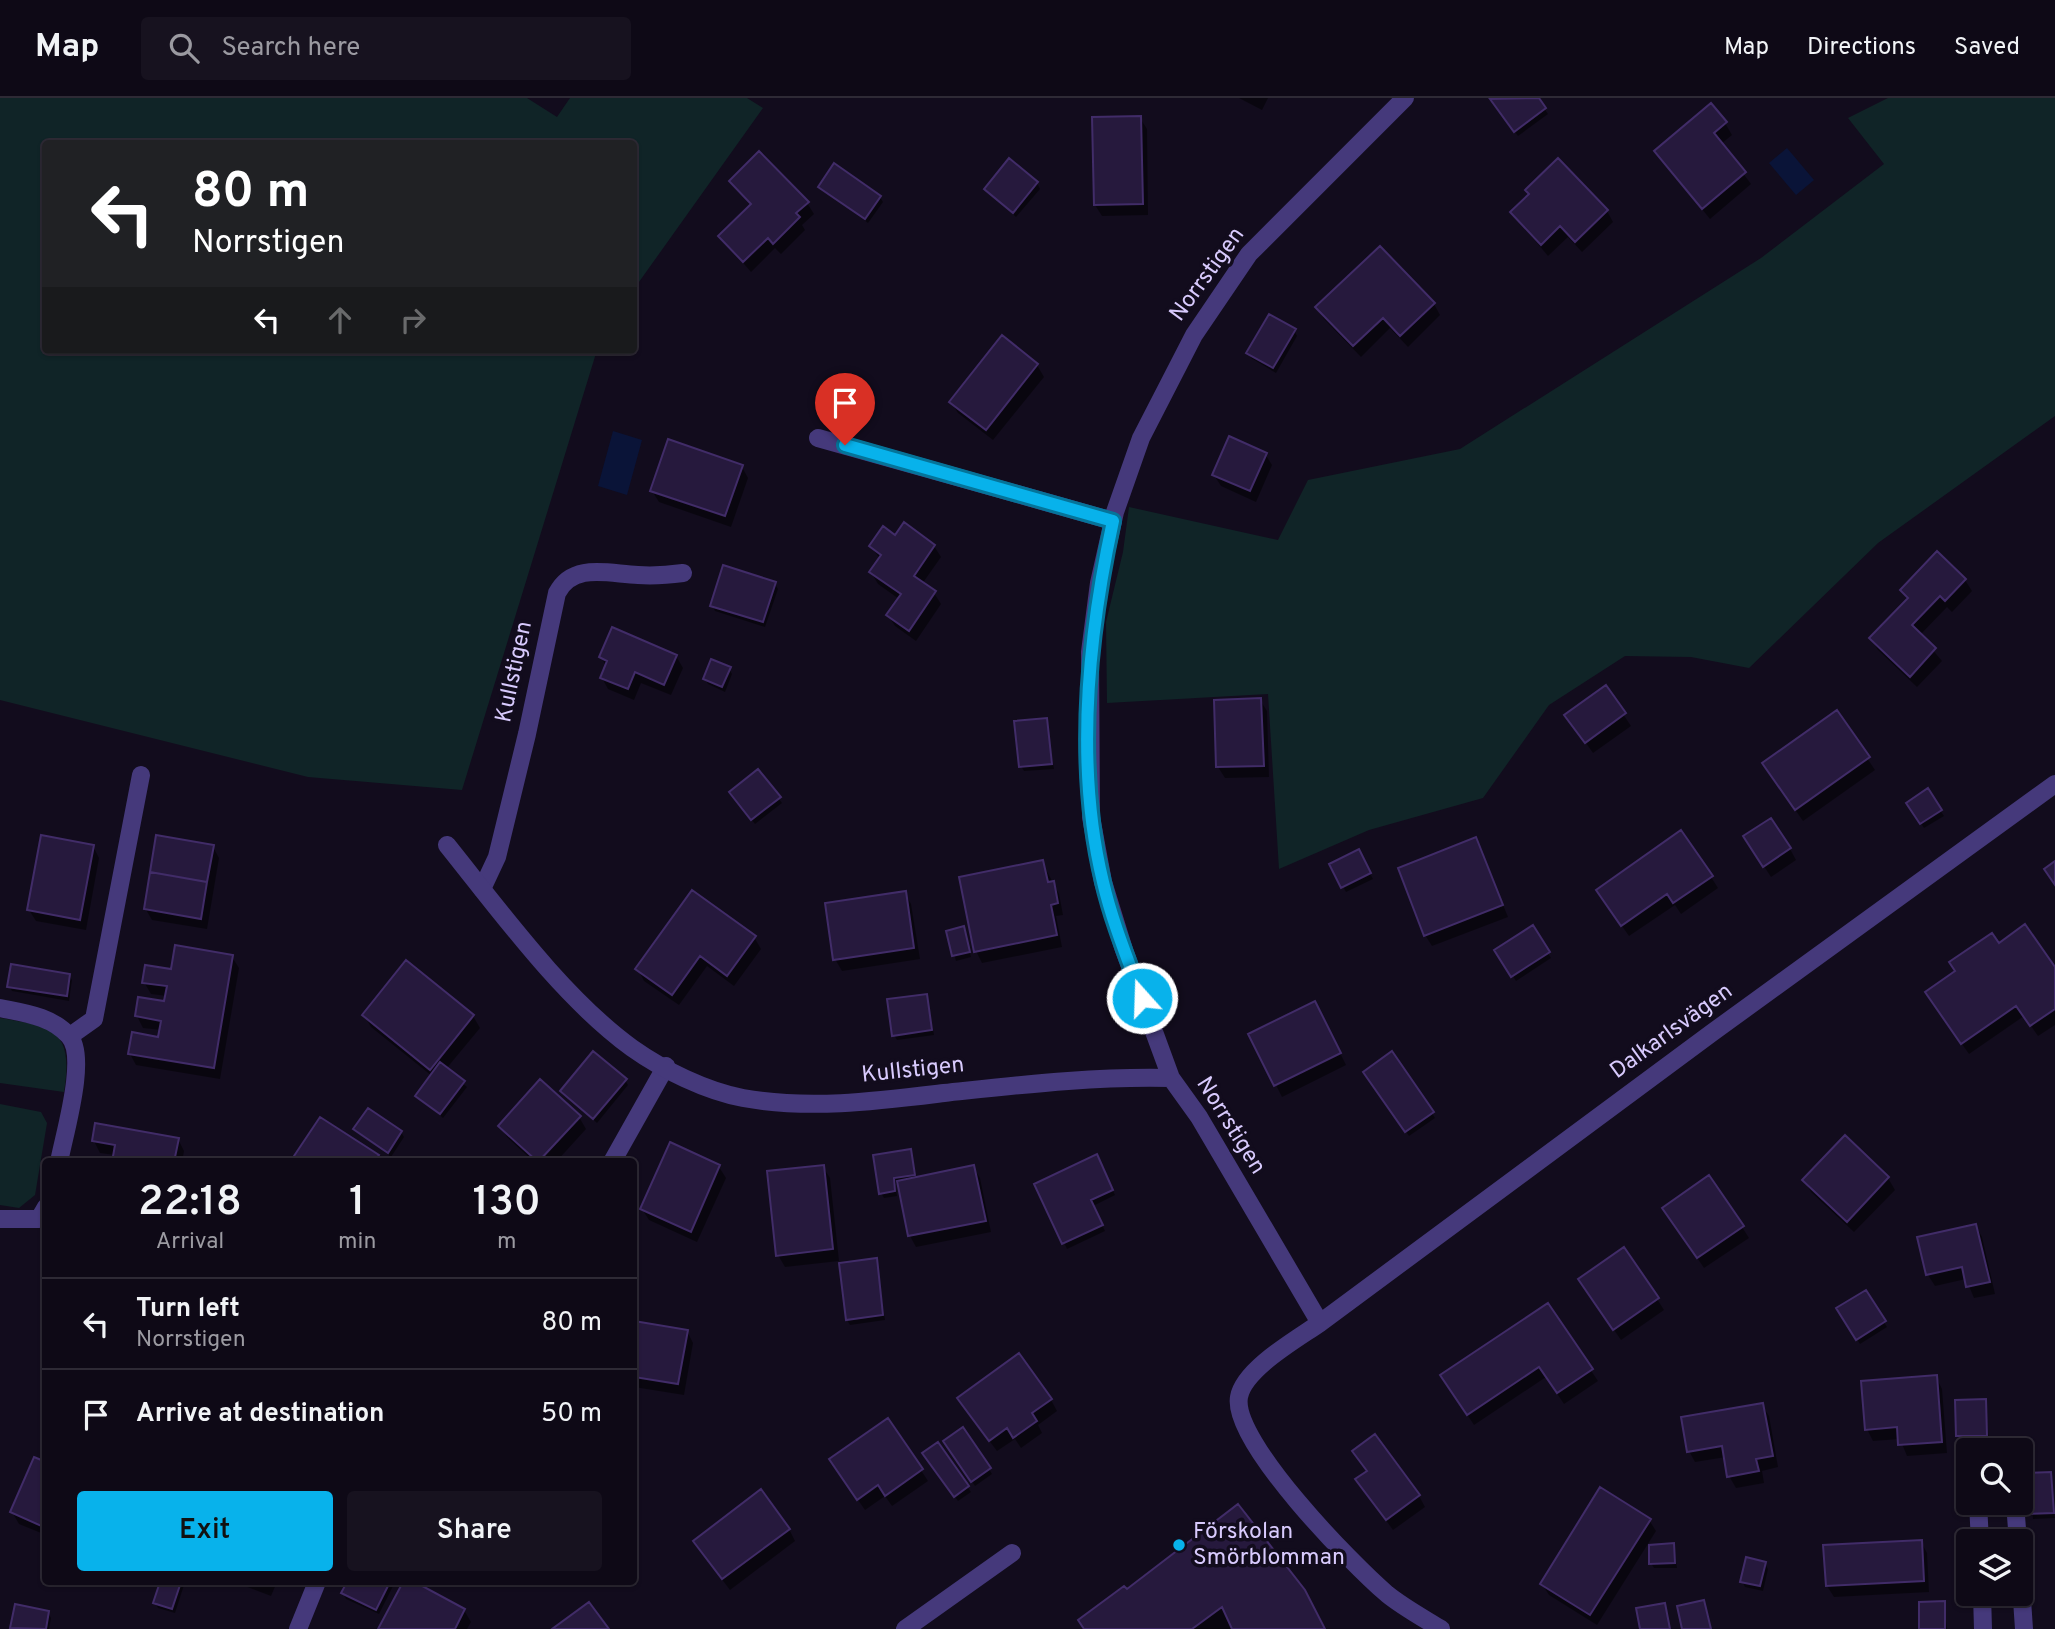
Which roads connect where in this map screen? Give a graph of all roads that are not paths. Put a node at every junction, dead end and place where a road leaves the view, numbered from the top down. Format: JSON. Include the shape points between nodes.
{"nodes":[{"id":1,"x":1405,"y":98,"type":"edge"},
{"id":2,"x":818,"y":438,"type":"dead end"},
{"id":3,"x":1113,"y":521,"type":"junction"},
{"id":4,"x":683,"y":573,"type":"dead end"},
{"id":5,"x":141,"y":775,"type":"dead end"},
{"id":6,"x":2055,"y":784,"type":"edge"},
{"id":7,"x":447,"y":845,"type":"dead end"},
{"id":8,"x":482,"y":889,"type":"junction"},
{"id":9,"x":0,"y":1008,"type":"edge"},
{"id":10,"x":70,"y":1036,"type":"junction"},
{"id":11,"x":666,"y":1066,"type":"junction"},
{"id":12,"x":1171,"y":1078,"type":"junction"},
{"id":13,"x":60,"y":1158,"type":"edge"},
{"id":14,"x":614,"y":1158,"type":"edge"},
{"id":15,"x":42,"y":1213,"type":"edge"},
{"id":16,"x":0,"y":1219,"type":"edge"},
{"id":17,"x":1320,"y":1323,"type":"junction"},
{"id":18,"x":1012,"y":1553,"type":"dead end"},
{"id":19,"x":316,"y":1585,"type":"edge"},
{"id":20,"x":1982,"y":1606,"type":"edge"},
{"id":21,"x":2023,"y":1606,"type":"edge"},
{"id":22,"x":298,"y":1629,"type":"edge"},
{"id":23,"x":905,"y":1629,"type":"edge"},
{"id":24,"x":1441,"y":1629,"type":"edge"},
{"id":25,"x":1983,"y":1629,"type":"edge"},
{"id":26,"x":2025,"y":1629,"type":"edge"}],
"edges":[{"from":1,"to":3,"type":"street","name":"Norrstigen","via":[[1249,254],[1211,309],[1146,427]]},
{"from":2,"to":3,"type":"street"},
{"from":3,"to":12,"type":"street","name":"Norrstigen","via":[[1090,652],[1091,817],[1103,882]]},
{"from":4,"to":8,"type":"street","name":"Kullstigen","via":[[583,572],[561,584],[497,857]]},
{"from":5,"to":10,"type":"street","via":[[94,1019]]},
{"from":6,"to":17,"type":"street","name":"Dalkarlsvägen"},
{"from":7,"to":8,"type":"street","name":"Kullstigen"},
{"from":8,"to":11,"type":"street","name":"Kullstigen","via":[[590,1012],[634,1049]]},
{"from":9,"to":10,"type":"street","via":[[31,1014]]},
{"from":10,"to":13,"type":"street","via":[[76,1072]]},
{"from":11,"to":12,"type":"street","name":"Kullstigen","via":[[706,1088],[730,1095],[803,1104],[1066,1080]]},
{"from":11,"to":14,"type":"street"},
{"from":12,"to":17,"type":"street","name":"Norrstigen","via":[[1199,1117]]},
{"from":15,"to":16,"type":"street","via":[[38,1219]]},
{"from":17,"to":24,"type":"street","via":[[1247,1379],[1238,1411],[1245,1431],[1284,1485],[1359,1568],[1389,1596]]},
{"from":18,"to":23,"type":"street"},
{"from":19,"to":22,"type":"street"},
{"from":20,"to":25,"type":"street"},
{"from":21,"to":26,"type":"street"}]}
